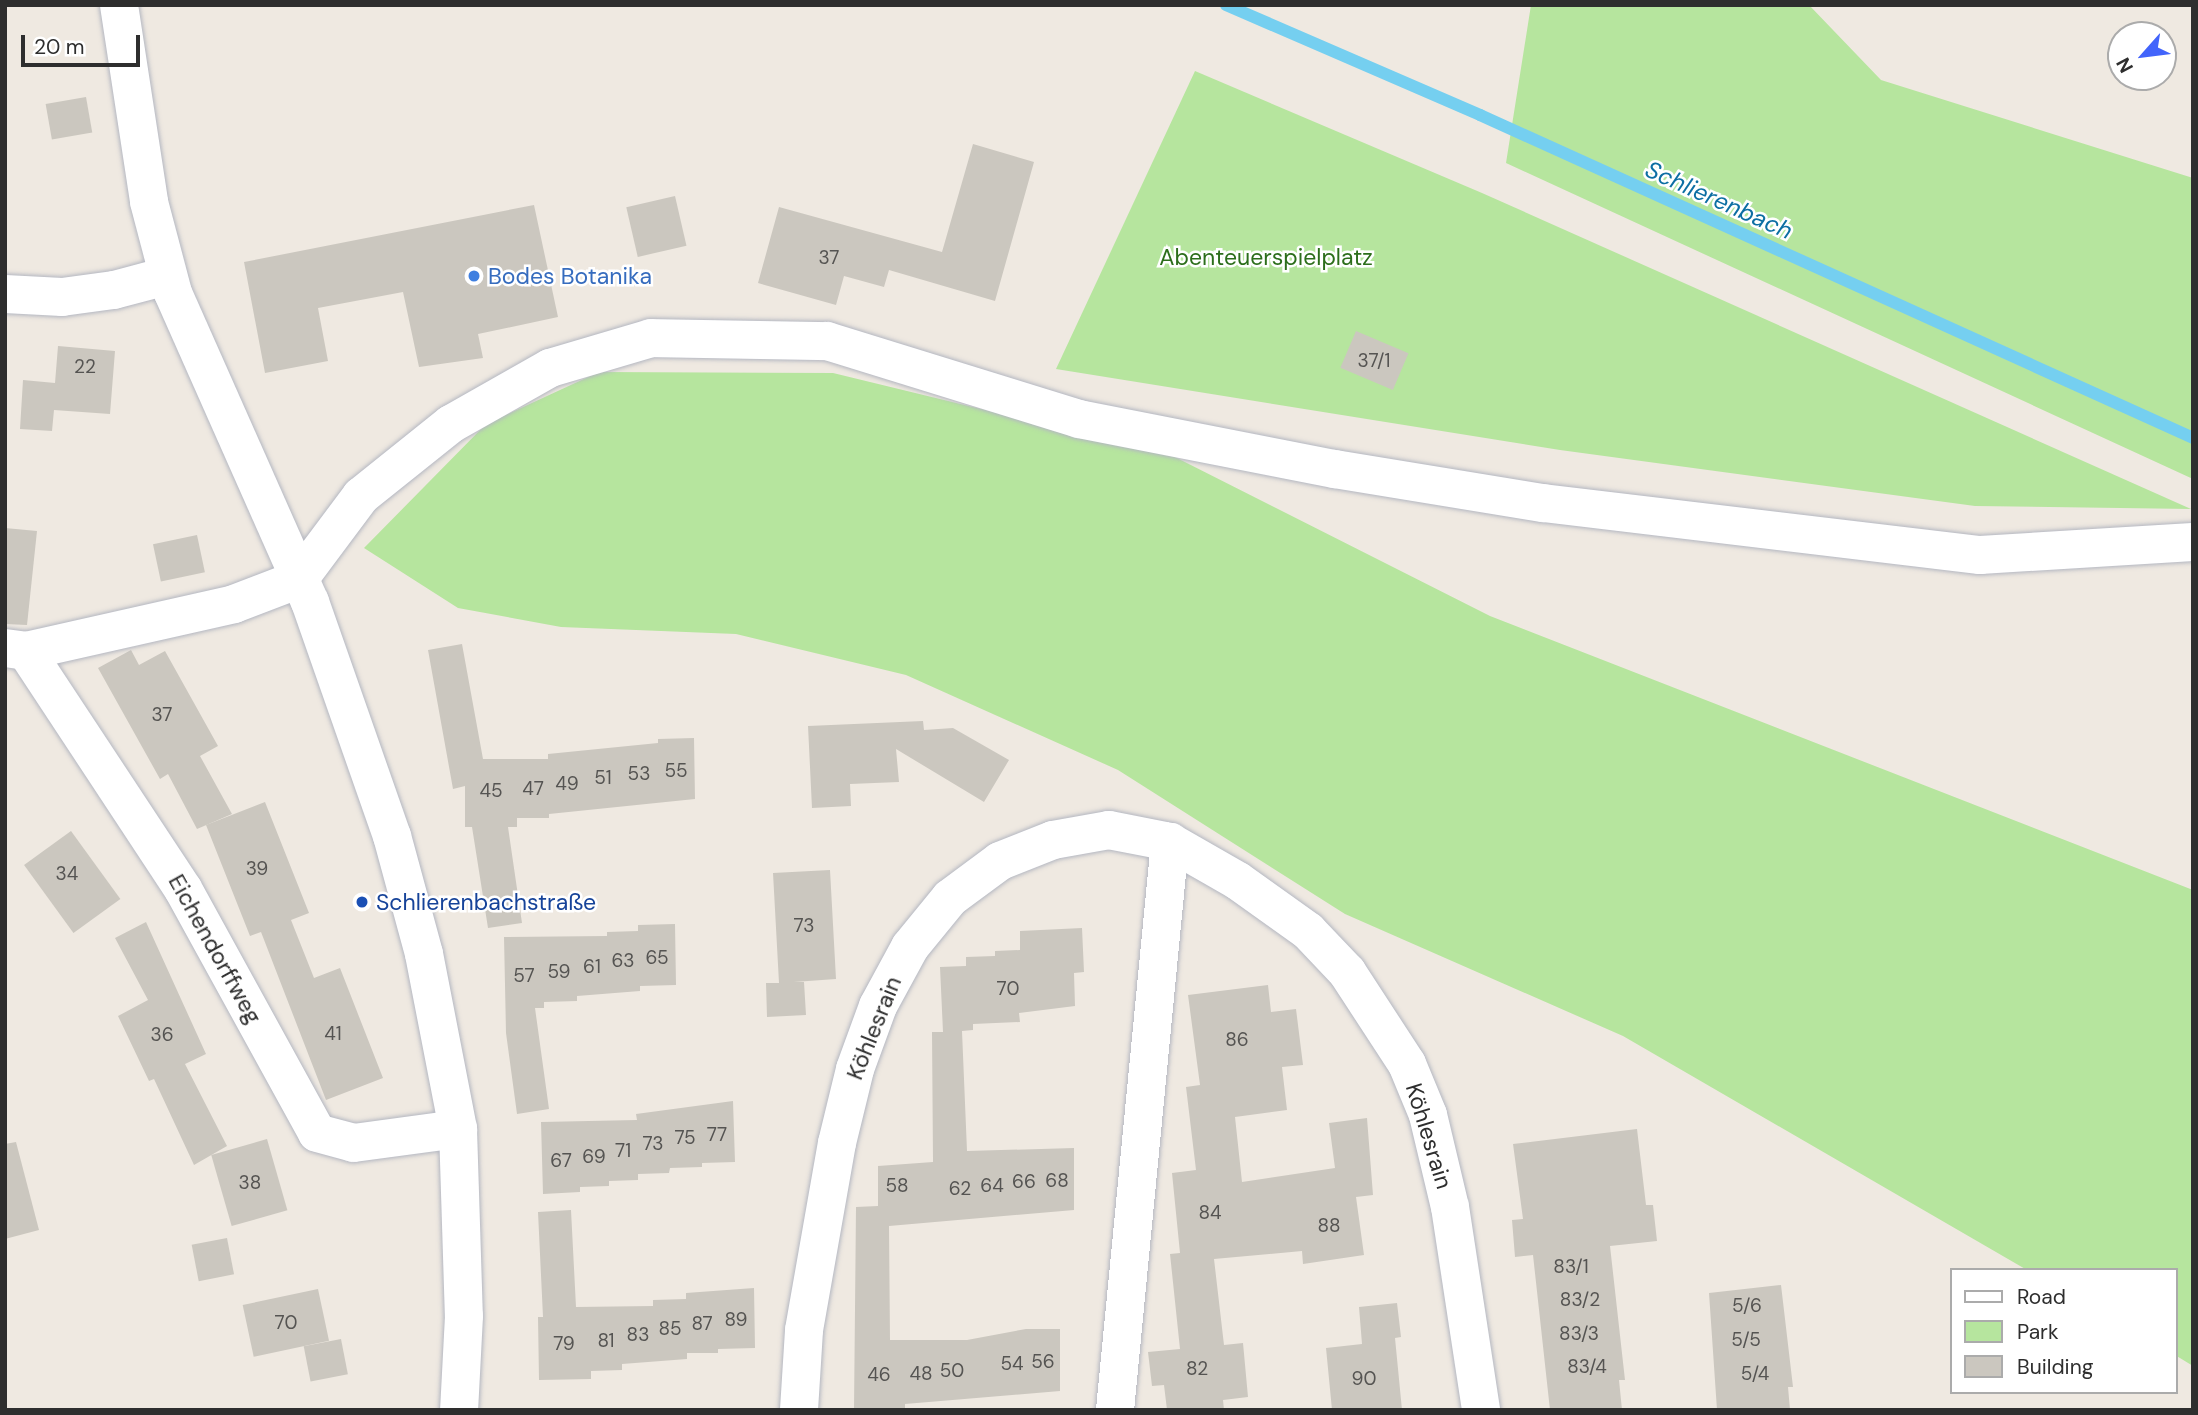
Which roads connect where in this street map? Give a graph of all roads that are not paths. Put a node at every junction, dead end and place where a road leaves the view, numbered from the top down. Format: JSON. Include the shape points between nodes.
{"nodes":[{"id":1,"x":119,"y":5,"type":"edge"},
{"id":2,"x":167,"y":276,"type":"junction"},
{"id":3,"x":5,"y":294,"type":"edge"},
{"id":4,"x":2193,"y":542,"type":"edge"},
{"id":5,"x":299,"y":579,"type":"junction"},
{"id":6,"x":16,"y":649,"type":"edge"},
{"id":7,"x":1170,"y":842,"type":"junction"},
{"id":8,"x":458,"y":1129,"type":"junction"},
{"id":9,"x":459,"y":1410,"type":"edge"},
{"id":10,"x":799,"y":1410,"type":"edge"},
{"id":11,"x":1115,"y":1410,"type":"edge"},
{"id":12,"x":1481,"y":1410,"type":"edge"}],
"edges":[{"from":1,"to":2,"type":"street","via":[[149,202]]},
{"from":2,"to":3,"type":"street","via":[[62,297]]},
{"from":2,"to":5,"type":"street"},
{"from":4,"to":5,"type":"street","via":[[1980,555],[1543,503],[1335,469],[1079,419],[827,341],[651,338],[550,368],[451,424],[360,496]]},
{"from":5,"to":6,"type":"street","name":"Eichendorffweg","via":[[234,604]]},
{"from":5,"to":8,"type":"street","via":[[392,836],[424,954]]},
{"from":6,"to":8,"type":"street","name":"Eichendorffweg","via":[[183,889],[317,1133],[354,1143]]},
{"from":7,"to":10,"type":"street","name":"Köhlesrain","via":[[1109,830],[1053,840],[1000,861],[950,898],[910,947],[878,1006],[855,1069],[836,1143],[804,1330]]},
{"from":7,"to":11,"type":"street"},
{"from":7,"to":12,"type":"street","name":"Köhlesrain","via":[[1238,881],[1308,932],[1348,972],[1407,1064],[1428,1115],[1450,1207]]},
{"from":8,"to":9,"type":"street","via":[[464,1316]]}]}
